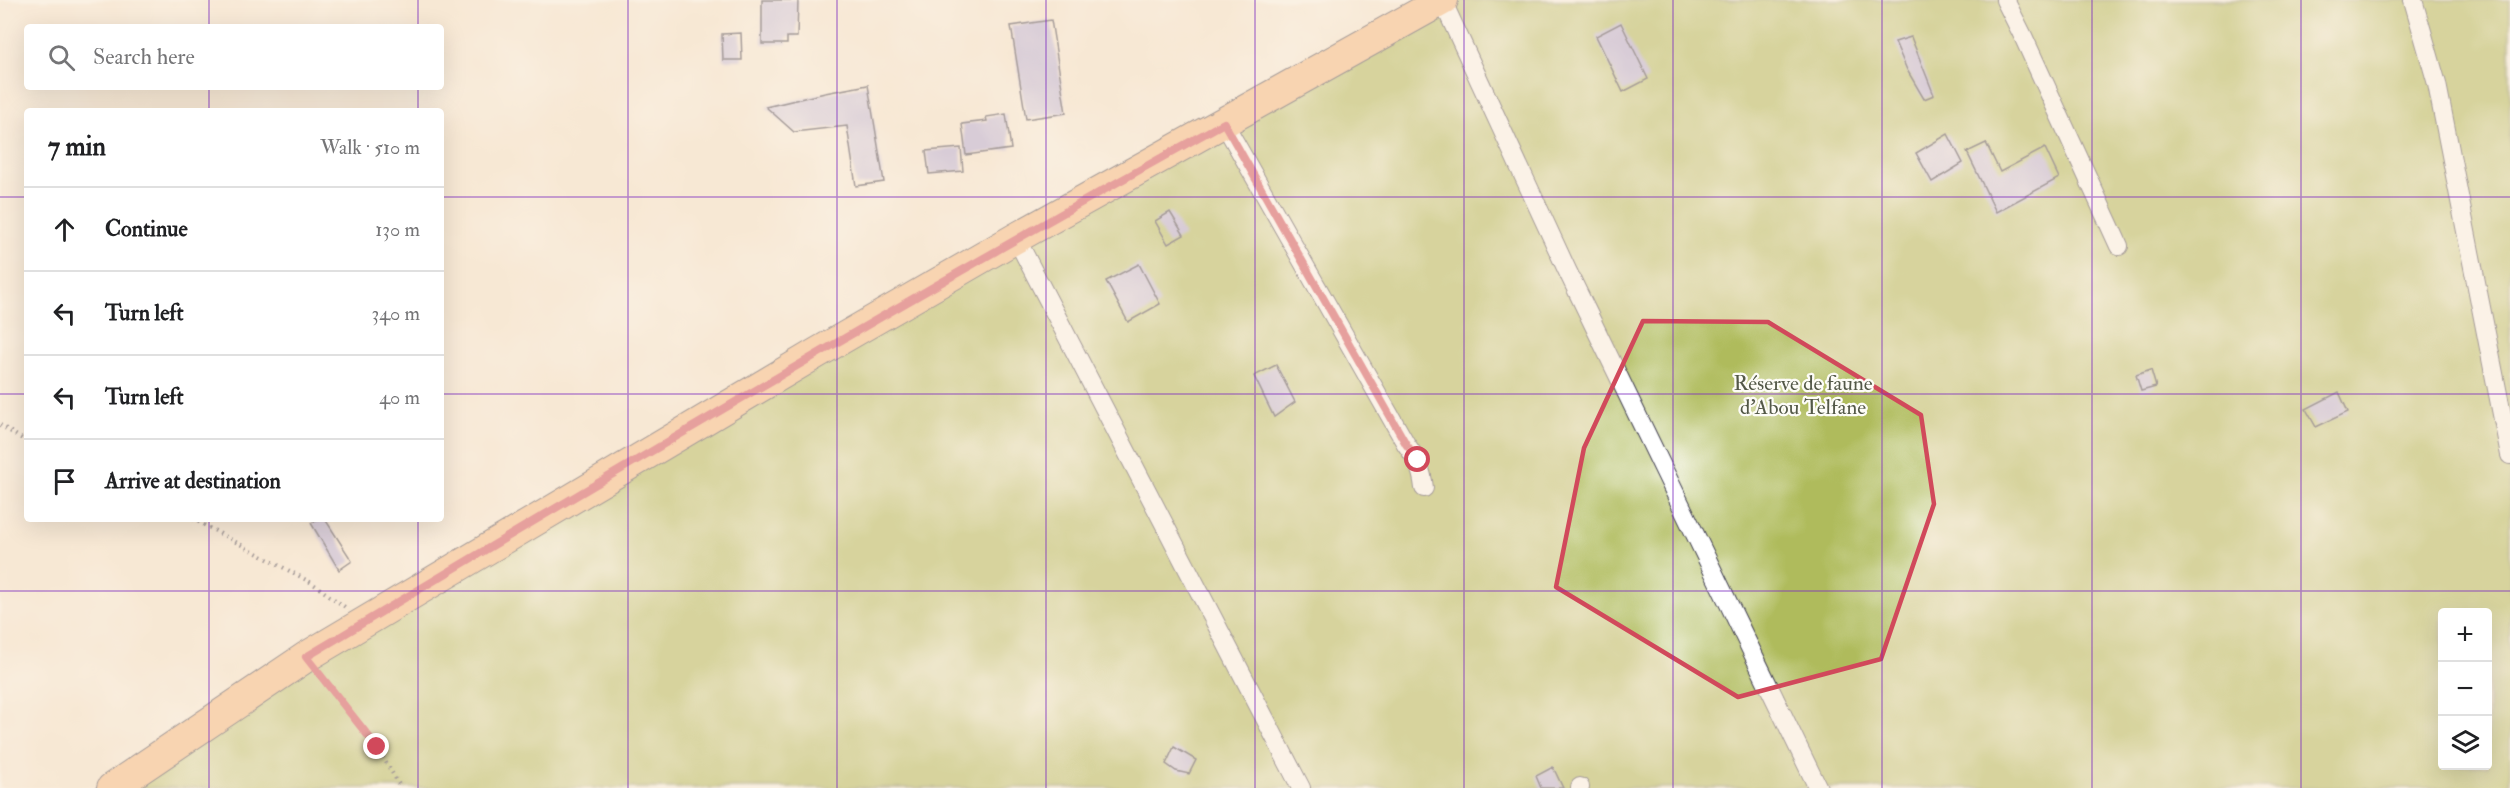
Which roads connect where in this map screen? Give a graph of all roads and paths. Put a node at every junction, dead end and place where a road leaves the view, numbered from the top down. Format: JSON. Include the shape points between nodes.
{"nodes":[{"id":1,"x":1442,"y":0,"type":"edge"},
{"id":2,"x":2005,"y":0,"type":"edge"},
{"id":3,"x":2413,"y":0,"type":"edge"},
{"id":4,"x":1224,"y":123,"type":"junction"},
{"id":5,"x":1016,"y":238,"type":"junction"},
{"id":6,"x":2119,"y":246,"type":"dead end"},
{"id":7,"x":0,"y":425,"type":"edge"},
{"id":8,"x":24,"y":440,"type":"edge"},
{"id":9,"x":2510,"y":455,"type":"edge"},
{"id":10,"x":1424,"y":488,"type":"dead end"},
{"id":11,"x":199,"y":522,"type":"edge"},
{"id":12,"x":365,"y":621,"type":"junction"},
{"id":13,"x":306,"y":657,"type":"junction"},
{"id":14,"x":112,"y":788,"type":"edge"},
{"id":15,"x":401,"y":788,"type":"edge"},
{"id":16,"x":1301,"y":788,"type":"edge"},
{"id":17,"x":1818,"y":788,"type":"edge"}],
"edges":[{"from":1,"to":4,"type":"main road"},
{"from":1,"to":17,"type":"street","via":[[1567,270]]},
{"from":2,"to":6,"type":"street"},
{"from":3,"to":9,"type":"street","via":[[2437,84]]},
{"from":4,"to":5,"type":"main road"},
{"from":4,"to":10,"type":"street","via":[[1418,460]]},
{"from":5,"to":12,"type":"main road"},
{"from":5,"to":16,"type":"street"},
{"from":7,"to":8,"type":"path"},
{"from":11,"to":12,"type":"path","via":[[312,583]]},
{"from":12,"to":13,"type":"main road"},
{"from":13,"to":14,"type":"main road"},
{"from":13,"to":15,"type":"path","via":[[377,747]]}]}
